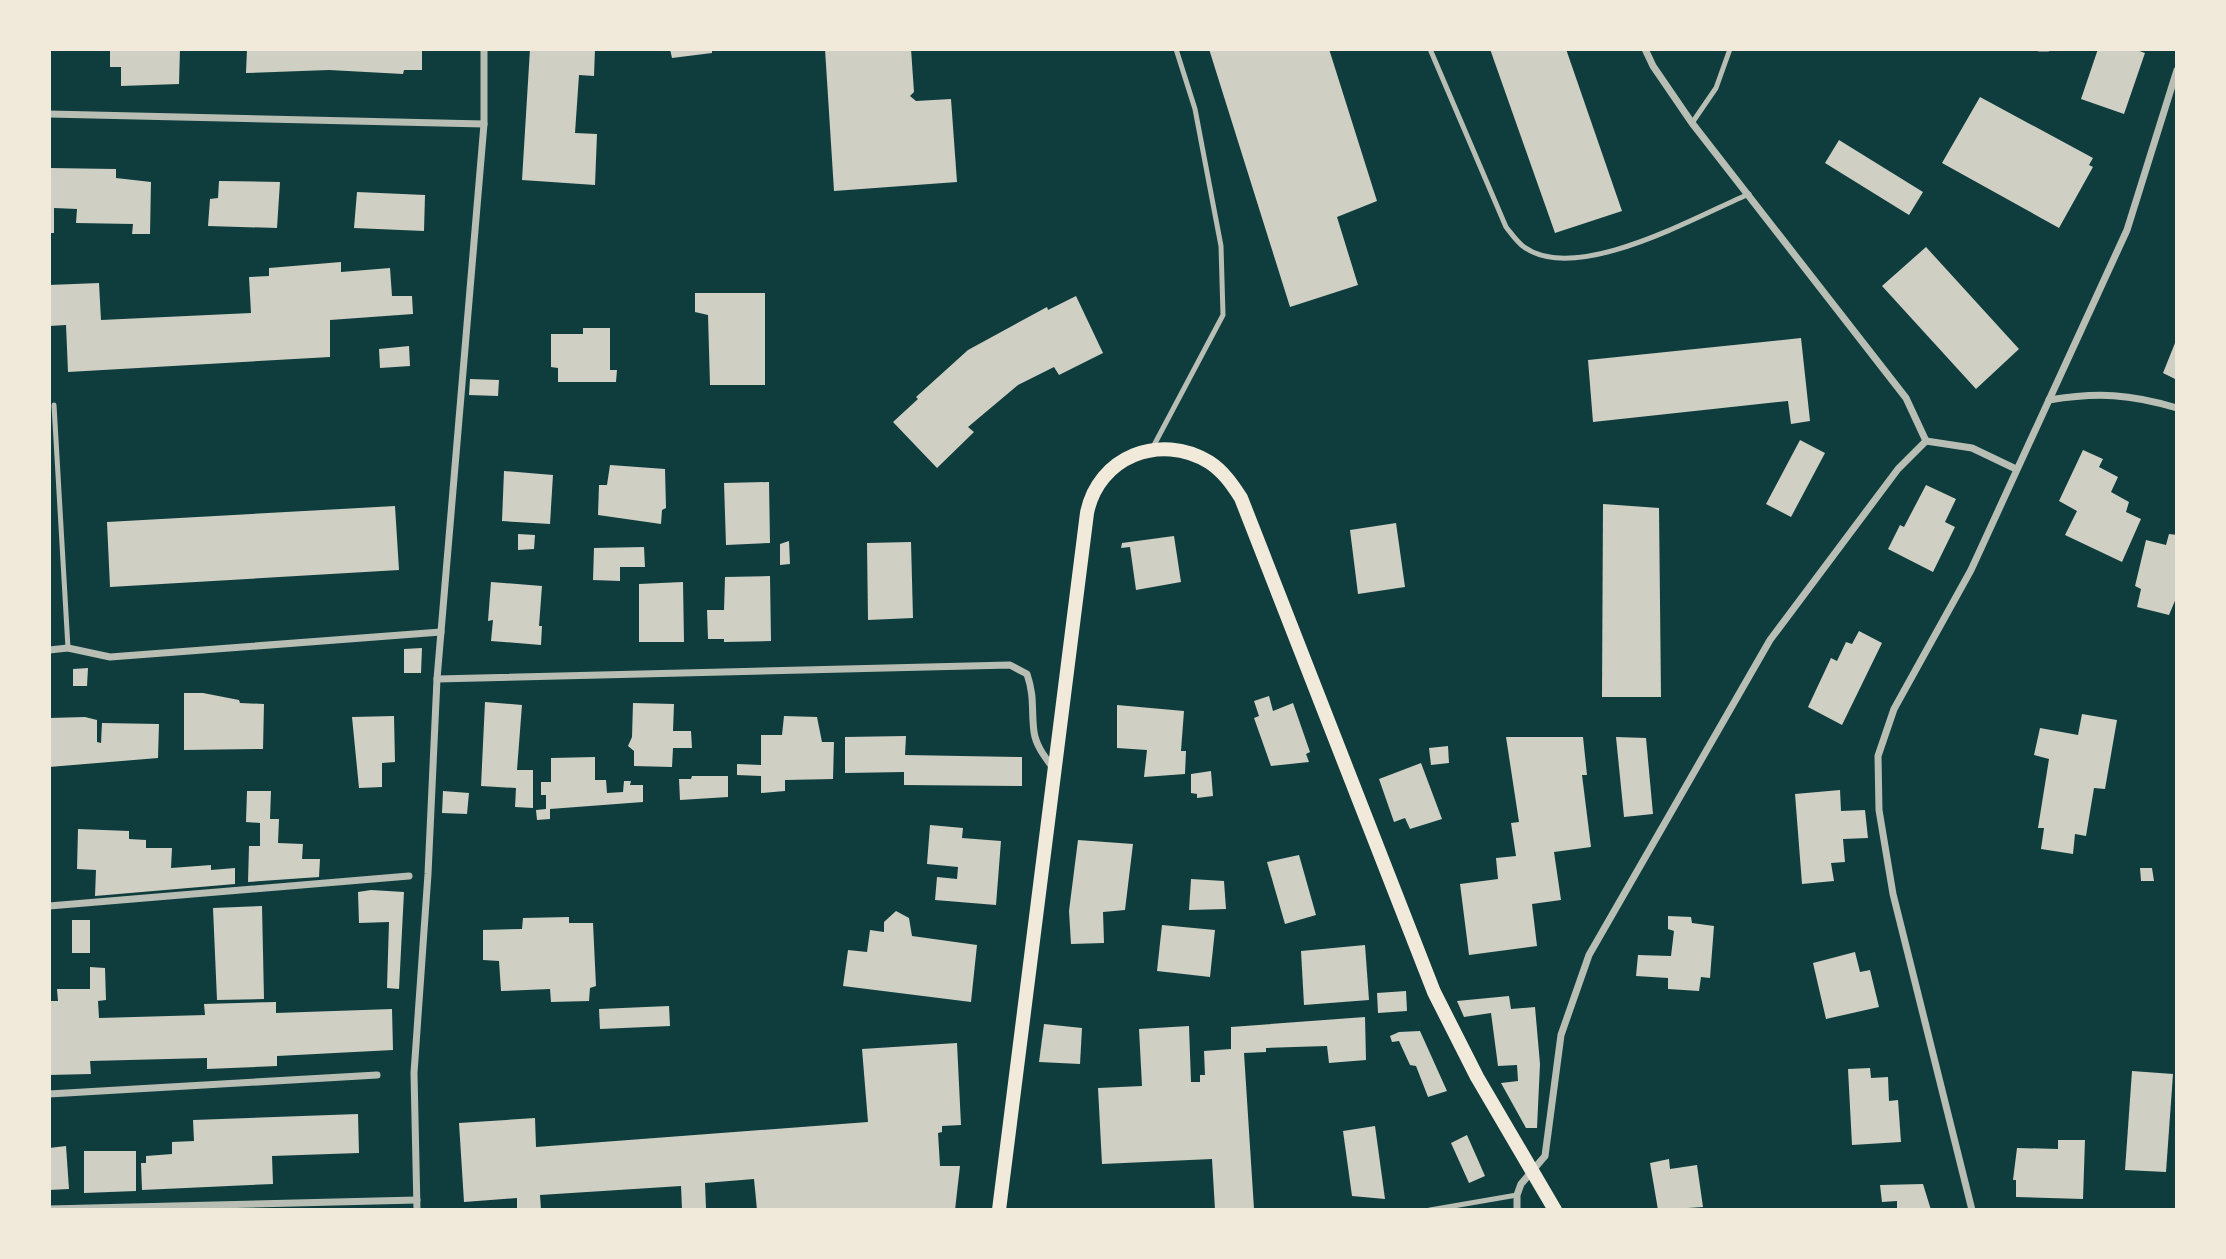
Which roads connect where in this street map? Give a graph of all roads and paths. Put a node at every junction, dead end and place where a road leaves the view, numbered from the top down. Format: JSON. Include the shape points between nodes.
{"nodes":[{"id":1,"x":484,"y":49,"type":"edge"},
{"id":2,"x":1176,"y":49,"type":"edge"},
{"id":3,"x":1430,"y":49,"type":"edge"},
{"id":4,"x":1645,"y":49,"type":"edge"},
{"id":5,"x":1730,"y":49,"type":"edge"},
{"id":6,"x":2039,"y":49,"type":"edge"},
{"id":7,"x":2048,"y":49,"type":"edge"},
{"id":8,"x":2177,"y":70,"type":"edge"},
{"id":9,"x":49,"y":114,"type":"edge"},
{"id":10,"x":1692,"y":123,"type":"junction"},
{"id":11,"x":484,"y":124,"type":"junction"},
{"id":12,"x":1749,"y":194,"type":"junction"},
{"id":13,"x":2049,"y":400,"type":"junction"},
{"id":14,"x":54,"y":405,"type":"dead end"},
{"id":15,"x":2177,"y":408,"type":"edge"},
{"id":16,"x":1926,"y":441,"type":"junction"},
{"id":17,"x":1152,"y":449,"type":"junction"},
{"id":18,"x":2016,"y":469,"type":"junction"},
{"id":19,"x":440,"y":632,"type":"junction"},
{"id":20,"x":68,"y":648,"type":"junction"},
{"id":21,"x":49,"y":650,"type":"edge"},
{"id":22,"x":437,"y":679,"type":"junction"},
{"id":23,"x":1054,"y":770,"type":"junction"},
{"id":24,"x":409,"y":876,"type":"dead end"},
{"id":25,"x":49,"y":906,"type":"edge"},
{"id":26,"x":377,"y":1075,"type":"dead end"},
{"id":27,"x":49,"y":1094,"type":"edge"},
{"id":28,"x":1532,"y":1172,"type":"junction"},
{"id":29,"x":1517,"y":1195,"type":"junction"},
{"id":30,"x":417,"y":1200,"type":"junction"},
{"id":31,"x":49,"y":1209,"type":"edge"},
{"id":32,"x":417,"y":1210,"type":"edge"},
{"id":33,"x":999,"y":1210,"type":"edge"},
{"id":34,"x":1430,"y":1210,"type":"edge"},
{"id":35,"x":1517,"y":1210,"type":"edge"},
{"id":36,"x":1555,"y":1210,"type":"edge"},
{"id":37,"x":1972,"y":1210,"type":"edge"}],
"edges":[{"from":1,"to":11,"type":"street"},
{"from":2,"to":17,"type":"lane","via":[[1195,108],[1221,246],[1223,315]]},
{"from":3,"to":12,"type":"lane","via":[[1506,227],[1525,247],[1553,258],[1594,256]]},
{"from":4,"to":10,"type":"street"},
{"from":5,"to":10,"type":"lane","via":[[1716,88]]},
{"from":6,"to":7,"type":"lane"},
{"from":8,"to":13,"type":"street","via":[[2127,230]]},
{"from":9,"to":11,"type":"street"},
{"from":10,"to":12,"type":"street"},
{"from":11,"to":19,"type":"street"},
{"from":12,"to":16,"type":"street","via":[[1906,398]]},
{"from":13,"to":15,"type":"street","via":[[2087,394],[2136,396]]},
{"from":13,"to":18,"type":"street"},
{"from":14,"to":20,"type":"lane"},
{"from":16,"to":18,"type":"street","via":[[1972,448]]},
{"from":16,"to":28,"type":"street","via":[[1898,469],[1770,640],[1589,955],[1561,1035],[1545,1156]]},
{"from":17,"to":23,"type":"main road","via":[[1105,473],[1089,500]]},
{"from":17,"to":28,"type":"main road","via":[[1193,454],[1211,463],[1241,498],[1434,992]]},
{"from":18,"to":37,"type":"street","via":[[1971,570],[1894,709],[1878,756],[1879,810],[1893,894]]},
{"from":19,"to":20,"type":"street","via":[[110,657]]},
{"from":19,"to":22,"type":"street"},
{"from":20,"to":21,"type":"street"},
{"from":22,"to":23,"type":"street","via":[[1010,665],[1027,674],[1034,695],[1034,733]]},
{"from":22,"to":30,"type":"street","via":[[414,1073]]},
{"from":23,"to":33,"type":"main road"},
{"from":24,"to":25,"type":"street"},
{"from":26,"to":27,"type":"street"},
{"from":28,"to":29,"type":"street"},
{"from":28,"to":36,"type":"main road"},
{"from":29,"to":34,"type":"lane"},
{"from":29,"to":35,"type":"street"},
{"from":30,"to":31,"type":"street"},
{"from":30,"to":32,"type":"street"}]}
